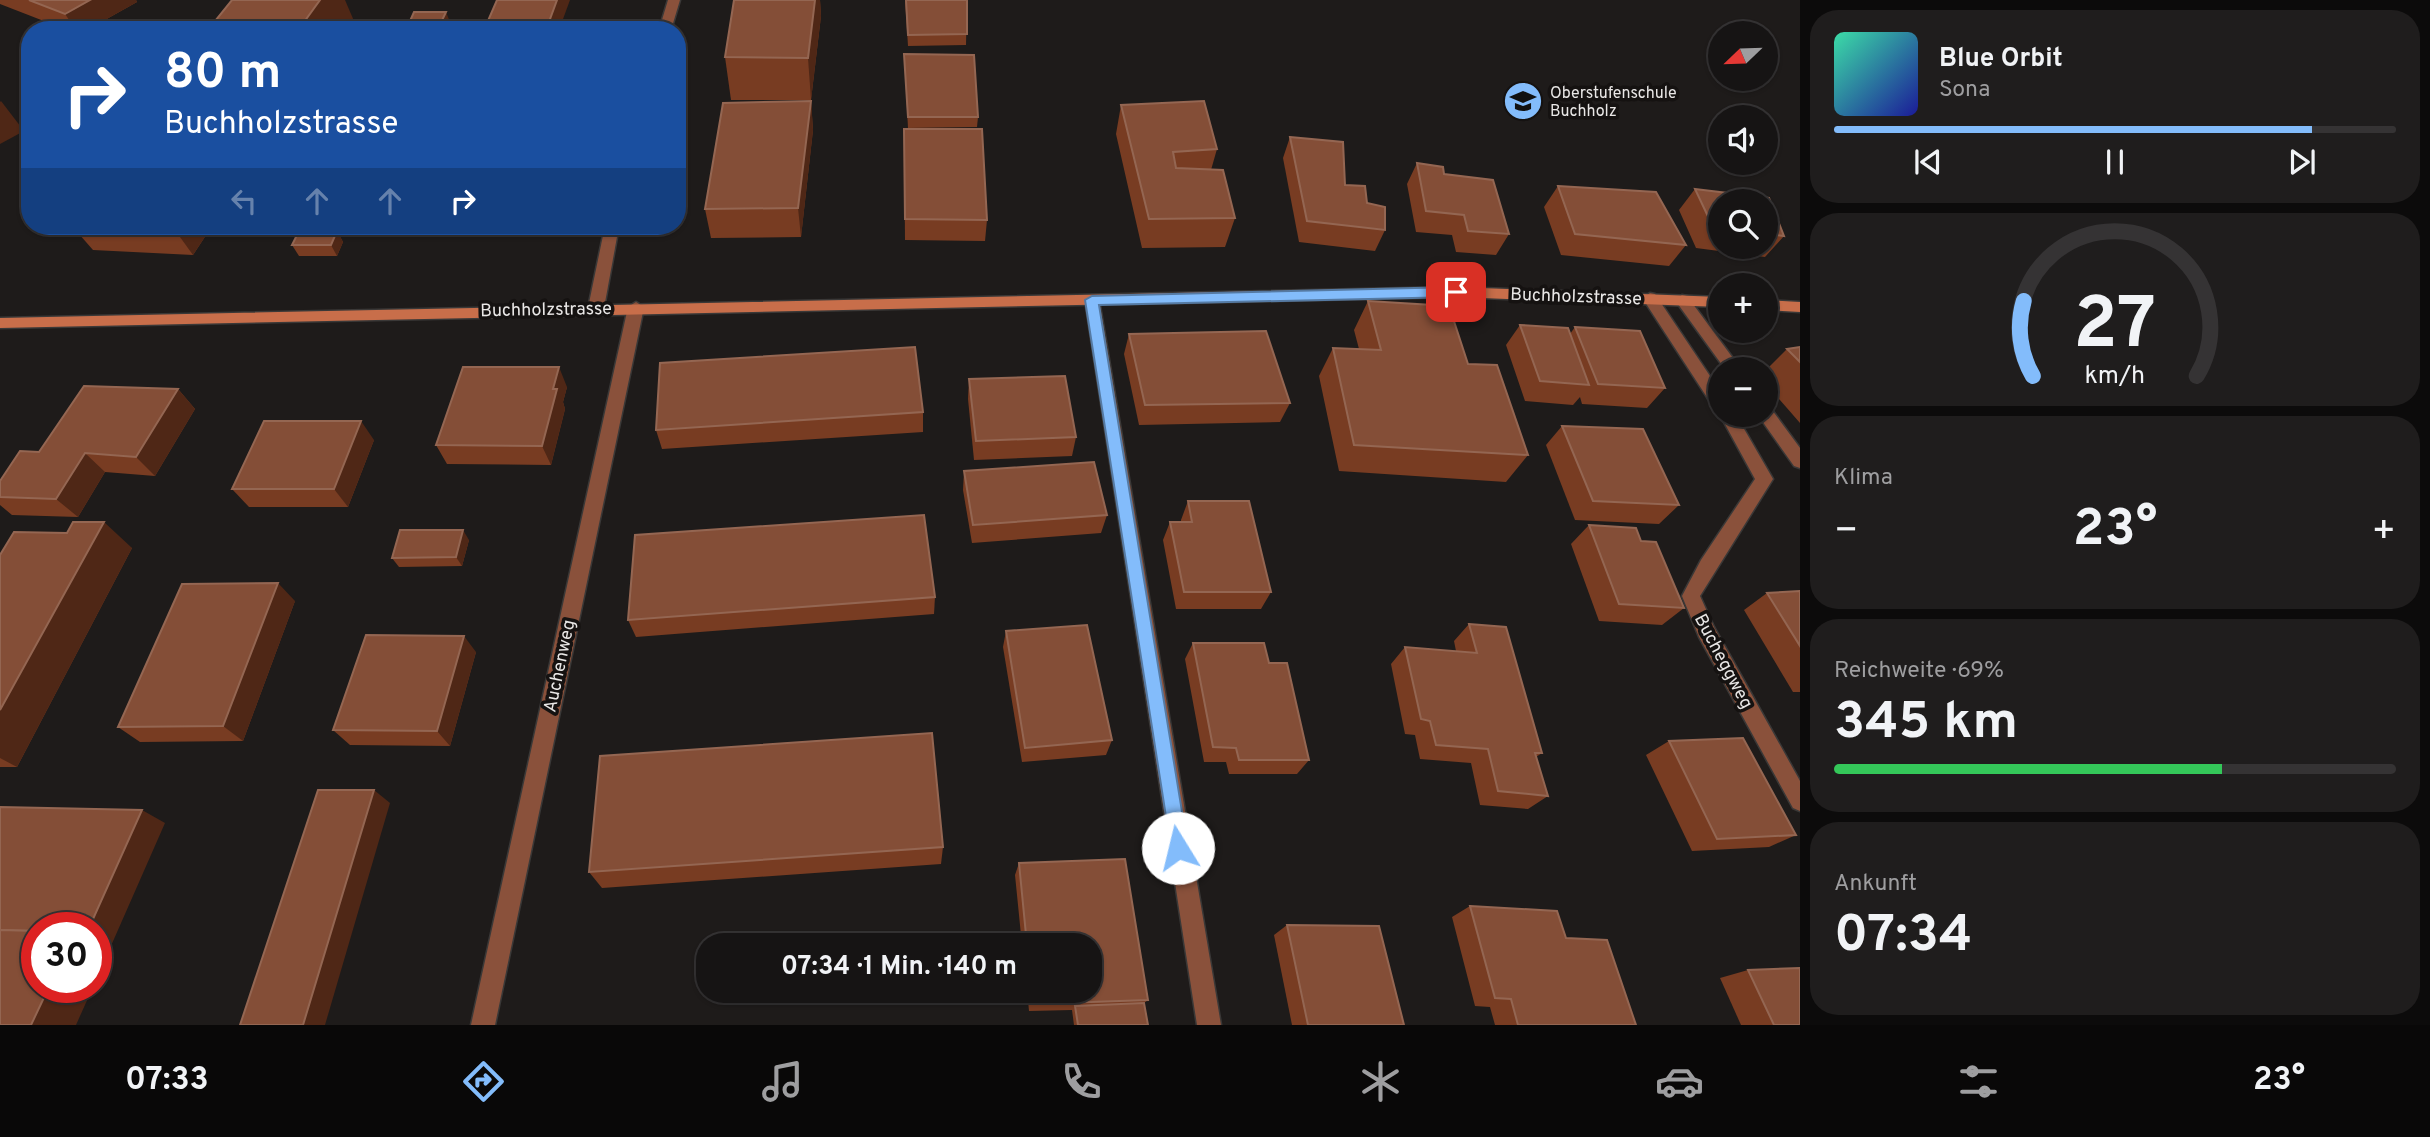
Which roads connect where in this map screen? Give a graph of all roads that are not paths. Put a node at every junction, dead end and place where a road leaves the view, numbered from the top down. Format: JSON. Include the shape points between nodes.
{"nodes":[{"id":1,"x":674,"y":0,"type":"edge"},
{"id":2,"x":668,"y":21,"type":"edge"},
{"id":3,"x":610,"y":235,"type":"edge"},
{"id":4,"x":1650,"y":298,"type":"junction"},
{"id":5,"x":1092,"y":300,"type":"junction"},
{"id":6,"x":1682,"y":300,"type":"junction"},
{"id":7,"x":1708,"y":301,"type":"edge"},
{"id":8,"x":1778,"y":306,"type":"edge"},
{"id":9,"x":636,"y":307,"type":"junction"},
{"id":10,"x":1800,"y":307,"type":"edge"},
{"id":11,"x":596,"y":308,"type":"junction"},
{"id":12,"x":0,"y":323,"type":"edge"},
{"id":13,"x":1724,"y":357,"type":"edge"},
{"id":14,"x":1708,"y":386,"type":"edge"},
{"id":15,"x":1736,"y":427,"type":"edge"},
{"id":16,"x":1775,"y":427,"type":"edge"},
{"id":17,"x":1800,"y":461,"type":"edge"},
{"id":18,"x":1800,"y":802,"type":"edge"},
{"id":19,"x":483,"y":1025,"type":"edge"},
{"id":20,"x":1209,"y":1025,"type":"edge"}],
"edges":[{"from":1,"to":2,"type":"street"},
{"from":3,"to":11,"type":"street"},
{"from":4,"to":5,"type":"street","name":"Buchholzstrasse","via":[[1456,292]]},
{"from":4,"to":6,"type":"street","name":"Buchholzstrasse"},
{"from":4,"to":14,"type":"street"},
{"from":5,"to":9,"type":"street","name":"Buchholzstrasse"},
{"from":5,"to":20,"type":"street"},
{"from":6,"to":7,"type":"street","name":"Buchholzstrasse"},
{"from":6,"to":13,"type":"street"},
{"from":8,"to":10,"type":"street"},
{"from":9,"to":11,"type":"street","name":"Buchholzstrasse"},
{"from":9,"to":19,"type":"street","name":"Auchenweg"},
{"from":11,"to":12,"type":"street","name":"Buchholzstrasse"},
{"from":15,"to":18,"type":"street","name":"Bucheggweg","via":[[1764,479],[1752,503],[1703,569],[1691,596]]},
{"from":16,"to":17,"type":"street"}]}
